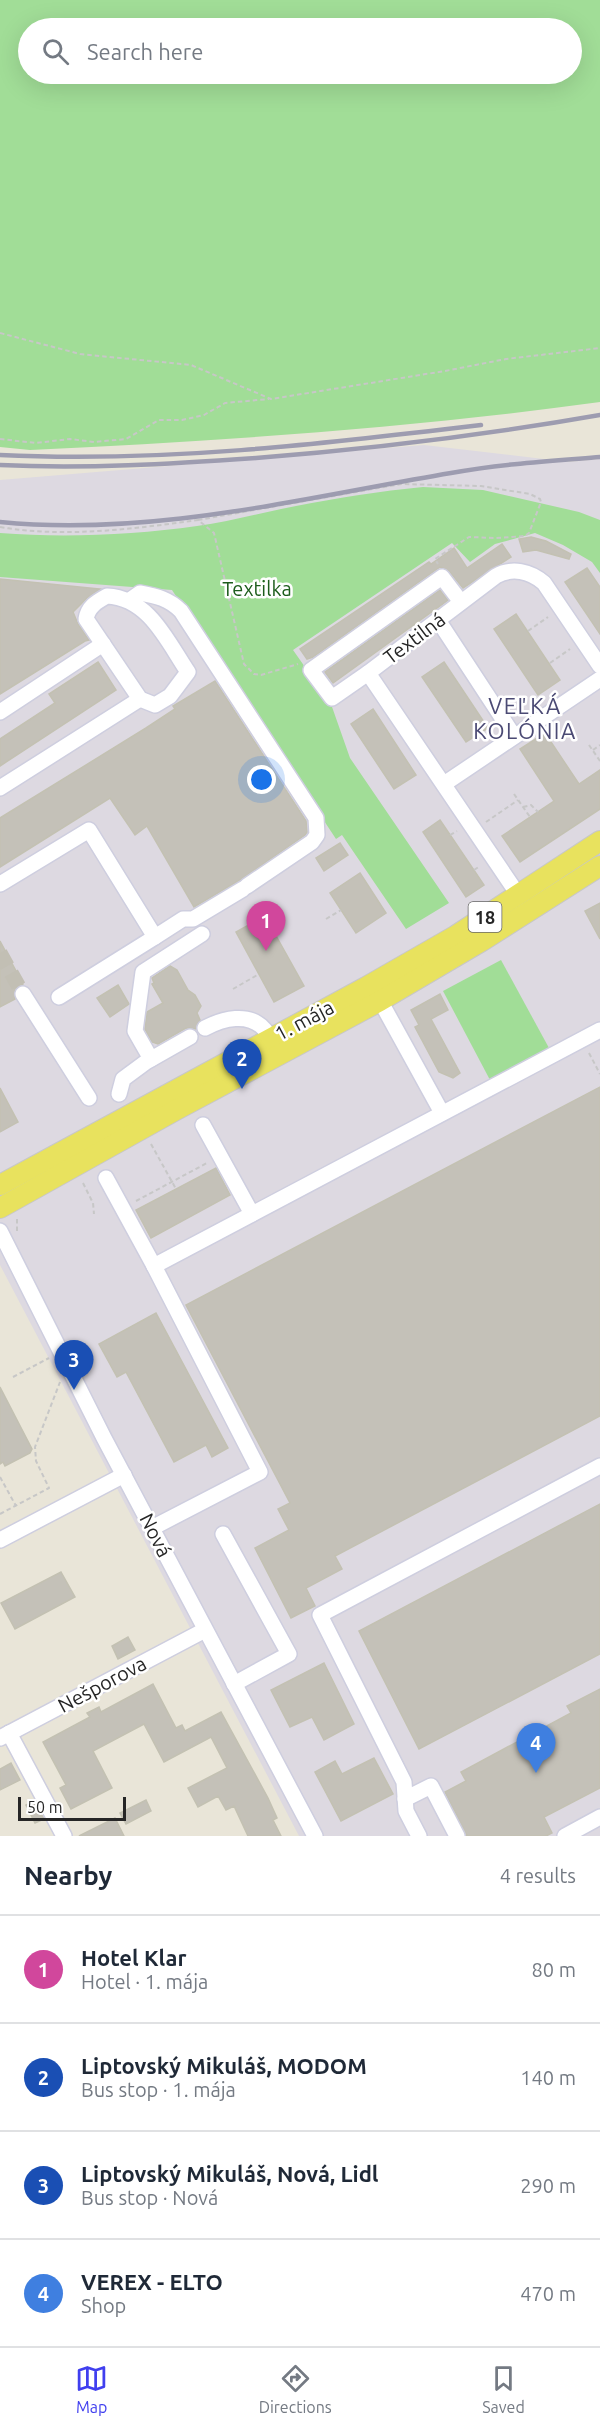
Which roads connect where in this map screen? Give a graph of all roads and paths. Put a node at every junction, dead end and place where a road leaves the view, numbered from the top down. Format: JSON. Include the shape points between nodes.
{"nodes":[{"id":1,"x":0,"y":333,"type":"edge"},
{"id":2,"x":600,"y":348,"type":"edge"},
{"id":3,"x":272,"y":399,"type":"junction"},
{"id":4,"x":0,"y":439,"type":"edge"},
{"id":5,"x":198,"y":519,"type":"junction"},
{"id":6,"x":0,"y":527,"type":"edge"},
{"id":7,"x":442,"y":577,"type":"junction"},
{"id":8,"x":130,"y":600,"type":"junction"},
{"id":9,"x":461,"y":602,"type":"junction"},
{"id":10,"x":438,"y":620,"type":"junction"},
{"id":11,"x":103,"y":644,"type":"junction"},
{"id":12,"x":600,"y":666,"type":"edge"},
{"id":13,"x":316,"y":667,"type":"junction"},
{"id":14,"x":368,"y":673,"type":"junction"},
{"id":15,"x":600,"y":679,"type":"edge"},
{"id":16,"x":140,"y":699,"type":"junction"},
{"id":17,"x":0,"y":712,"type":"edge"},
{"id":18,"x":514,"y":736,"type":"junction"},
{"id":19,"x":589,"y":745,"type":"dead end"},
{"id":20,"x":600,"y":745,"type":"edge"},
{"id":21,"x":593,"y":750,"type":"junction"},
{"id":22,"x":600,"y":761,"type":"edge"},
{"id":23,"x":444,"y":784,"type":"junction"},
{"id":24,"x":0,"y":788,"type":"edge"},
{"id":25,"x":514,"y":794,"type":"dead end"},
{"id":26,"x":518,"y":800,"type":"junction"},
{"id":27,"x":523,"y":807,"type":"junction"},
{"id":28,"x":538,"y":812,"type":"dead end"},
{"id":29,"x":530,"y":817,"type":"dead end"},
{"id":30,"x":474,"y":830,"type":"junction"},
{"id":31,"x":600,"y":841,"type":"edge"},
{"id":32,"x":600,"y":866,"type":"edge"},
{"id":33,"x":0,"y":884,"type":"edge"},
{"id":34,"x":519,"y":896,"type":"junction"},
{"id":35,"x":341,"y":910,"type":"dead end"},
{"id":36,"x":326,"y":919,"type":"dead end"},
{"id":37,"x":202,"y":934,"type":"dead end"},
{"id":38,"x":155,"y":937,"type":"junction"},
{"id":39,"x":259,"y":974,"type":"dead end"},
{"id":40,"x":366,"y":987,"type":"junction"},
{"id":41,"x":233,"y":989,"type":"dead end"},
{"id":42,"x":23,"y":994,"type":"tunnel mouth"},
{"id":43,"x":59,"y":997,"type":"dead end"},
{"id":44,"x":380,"y":1001,"type":"junction"},
{"id":45,"x":205,"y":1029,"type":"dead end"},
{"id":46,"x":600,"y":1030,"type":"edge"},
{"id":47,"x":190,"y":1037,"type":"dead end"},
{"id":48,"x":268,"y":1039,"type":"junction"},
{"id":49,"x":582,"y":1040,"type":"junction"},
{"id":50,"x":151,"y":1059,"type":"junction"},
{"id":51,"x":600,"y":1074,"type":"edge"},
{"id":52,"x":119,"y":1094,"type":"dead end"},
{"id":53,"x":89,"y":1098,"type":"dead end"},
{"id":54,"x":442,"y":1113,"type":"junction"},
{"id":55,"x":203,"y":1125,"type":"dead end"},
{"id":56,"x":152,"y":1144,"type":"dead end"},
{"id":57,"x":220,"y":1156,"type":"junction"},
{"id":58,"x":106,"y":1178,"type":"dead end"},
{"id":59,"x":172,"y":1182,"type":"junction"},
{"id":60,"x":83,"y":1183,"type":"dead end"},
{"id":61,"x":0,"y":1185,"type":"edge"},
{"id":62,"x":176,"y":1189,"type":"dead end"},
{"id":63,"x":0,"y":1208,"type":"edge"},
{"id":64,"x":123,"y":1208,"type":"junction"},
{"id":65,"x":94,"y":1214,"type":"dead end"},
{"id":66,"x":252,"y":1214,"type":"junction"},
{"id":67,"x":0,"y":1231,"type":"edge"},
{"id":68,"x":154,"y":1266,"type":"junction"},
{"id":69,"x":52,"y":1357,"type":"dead end"},
{"id":70,"x":13,"y":1377,"type":"dead end"},
{"id":71,"x":62,"y":1377,"type":"dead end"},
{"id":72,"x":600,"y":1466,"type":"edge"},
{"id":73,"x":124,"y":1475,"type":"junction"},
{"id":74,"x":0,"y":1477,"type":"edge"},
{"id":75,"x":16,"y":1506,"type":"junction"},
{"id":76,"x":0,"y":1514,"type":"edge"},
{"id":77,"x":152,"y":1528,"type":"junction"},
{"id":78,"x":223,"y":1534,"type":"dead end"},
{"id":79,"x":0,"y":1540,"type":"edge"},
{"id":80,"x":205,"y":1630,"type":"junction"},
{"id":81,"x":234,"y":1684,"type":"junction"},
{"id":82,"x":5,"y":1735,"type":"edge"},
{"id":83,"x":405,"y":1798,"type":"junction"},
{"id":84,"x":600,"y":1817,"type":"edge"},
{"id":85,"x":64,"y":1836,"type":"edge"},
{"id":86,"x":315,"y":1836,"type":"edge"},
{"id":87,"x":419,"y":1836,"type":"edge"},
{"id":88,"x":458,"y":1836,"type":"edge"},
{"id":89,"x":565,"y":1836,"type":"edge"}],
"edges":[{"from":1,"to":3,"type":"path","via":[[80,354],[191,365]]},
{"from":2,"to":3,"type":"path","via":[[506,359]]},
{"from":3,"to":4,"type":"path","via":[[225,403],[204,415],[159,420],[126,439],[36,443]]},
{"from":5,"to":6,"type":"path","via":[[100,531],[22,531]]},
{"from":5,"to":7,"type":"path","via":[[401,484],[482,486],[540,499],[529,533],[469,537],[435,559]]},
{"from":5,"to":13,"type":"path","via":[[214,533],[241,657],[248,669],[261,675],[303,663]]},
{"from":7,"to":9,"type":"street"},
{"from":7,"to":13,"type":"street"},
{"from":8,"to":11,"type":"street","via":[[107,596],[87,611],[86,619]]},
{"from":8,"to":16,"type":"street","via":[[150,616],[188,672],[170,696],[155,705]]},
{"from":8,"to":38,"type":"street","via":[[141,593],[159,596],[181,611],[316,818],[312,842],[194,919],[183,920]]},
{"from":9,"to":10,"type":"street","name":"Textilná"},
{"from":9,"to":12,"type":"street","name":"Textilná","via":[[504,572],[531,574],[544,583]]},
{"from":10,"to":14,"type":"street","name":"Textilná"},
{"from":10,"to":18,"type":"street"},
{"from":11,"to":16,"type":"street"},
{"from":11,"to":17,"type":"street"},
{"from":13,"to":14,"type":"street","via":[[312,670],[332,698]]},
{"from":14,"to":23,"type":"street","name":"Textilná"},
{"from":15,"to":18,"type":"street"},
{"from":16,"to":24,"type":"street"},
{"from":18,"to":23,"type":"street"},
{"from":19,"to":21,"type":"path"},
{"from":20,"to":21,"type":"path"},
{"from":21,"to":22,"type":"path"},
{"from":23,"to":30,"type":"street","name":"Textilná"},
{"from":25,"to":26,"type":"path"},
{"from":26,"to":27,"type":"path"},
{"from":26,"to":30,"type":"path"},
{"from":27,"to":28,"type":"path","via":[[531,805]]},
{"from":27,"to":29,"type":"path"},
{"from":30,"to":34,"type":"street","name":"Textilná"},
{"from":31,"to":34,"type":"main road","name":"1. mája","number":"18"},
{"from":32,"to":44,"type":"main road","name":"1. mája","number":"18"},
{"from":33,"to":38,"type":"street","via":[[89,830]]},
{"from":34,"to":40,"type":"main road","name":"1. mája","number":"18"},
{"from":35,"to":36,"type":"path"},
{"from":37,"to":50,"type":"street","via":[[142,972],[135,1031]]},
{"from":38,"to":43,"type":"street"},
{"from":39,"to":41,"type":"path"},
{"from":40,"to":44,"type":"street"},
{"from":40,"to":48,"type":"main road","name":"1. mája","number":"18"},
{"from":42,"to":53,"type":"street"},
{"from":44,"to":48,"type":"main road","name":"1. mája","number":"18"},
{"from":44,"to":54,"type":"street"},
{"from":45,"to":48,"type":"street","via":[[222,1020],[235,1019]]},
{"from":46,"to":49,"type":"street"},
{"from":47,"to":50,"type":"street"},
{"from":48,"to":61,"type":"main road","name":"1. mája","number":"18"},
{"from":48,"to":63,"type":"main road","name":"1. mája","number":"18"},
{"from":49,"to":51,"type":"path"},
{"from":49,"to":54,"type":"street"},
{"from":50,"to":52,"type":"street","via":[[123,1078]]},
{"from":54,"to":66,"type":"street"},
{"from":55,"to":57,"type":"street"},
{"from":56,"to":59,"type":"path"},
{"from":57,"to":59,"type":"path"},
{"from":57,"to":66,"type":"street"},
{"from":58,"to":64,"type":"street"},
{"from":59,"to":62,"type":"path"},
{"from":59,"to":64,"type":"path"},
{"from":60,"to":65,"type":"path"},
{"from":64,"to":68,"type":"street"},
{"from":66,"to":68,"type":"street"},
{"from":67,"to":73,"type":"street","name":"Nová"},
{"from":68,"to":77,"type":"street","via":[[260,1472]]},
{"from":69,"to":70,"type":"path"},
{"from":71,"to":75,"type":"path","via":[[35,1447],[36,1461],[49,1488]]},
{"from":72,"to":83,"type":"street","via":[[320,1615],[404,1782]]},
{"from":73,"to":77,"type":"street","name":"Nová"},
{"from":73,"to":79,"type":"street"},
{"from":74,"to":75,"type":"path"},
{"from":75,"to":76,"type":"path"},
{"from":77,"to":80,"type":"street","name":"Nová"},
{"from":78,"to":81,"type":"street","via":[[289,1654]]},
{"from":80,"to":81,"type":"street","name":"Nová"},
{"from":80,"to":82,"type":"street","name":"Nešporova"},
{"from":81,"to":86,"type":"street","name":"Nová"},
{"from":82,"to":85,"type":"street"},
{"from":83,"to":87,"type":"street","via":[[406,1811]]},
{"from":83,"to":88,"type":"street","via":[[431,1786]]},
{"from":84,"to":89,"type":"street"}]}
